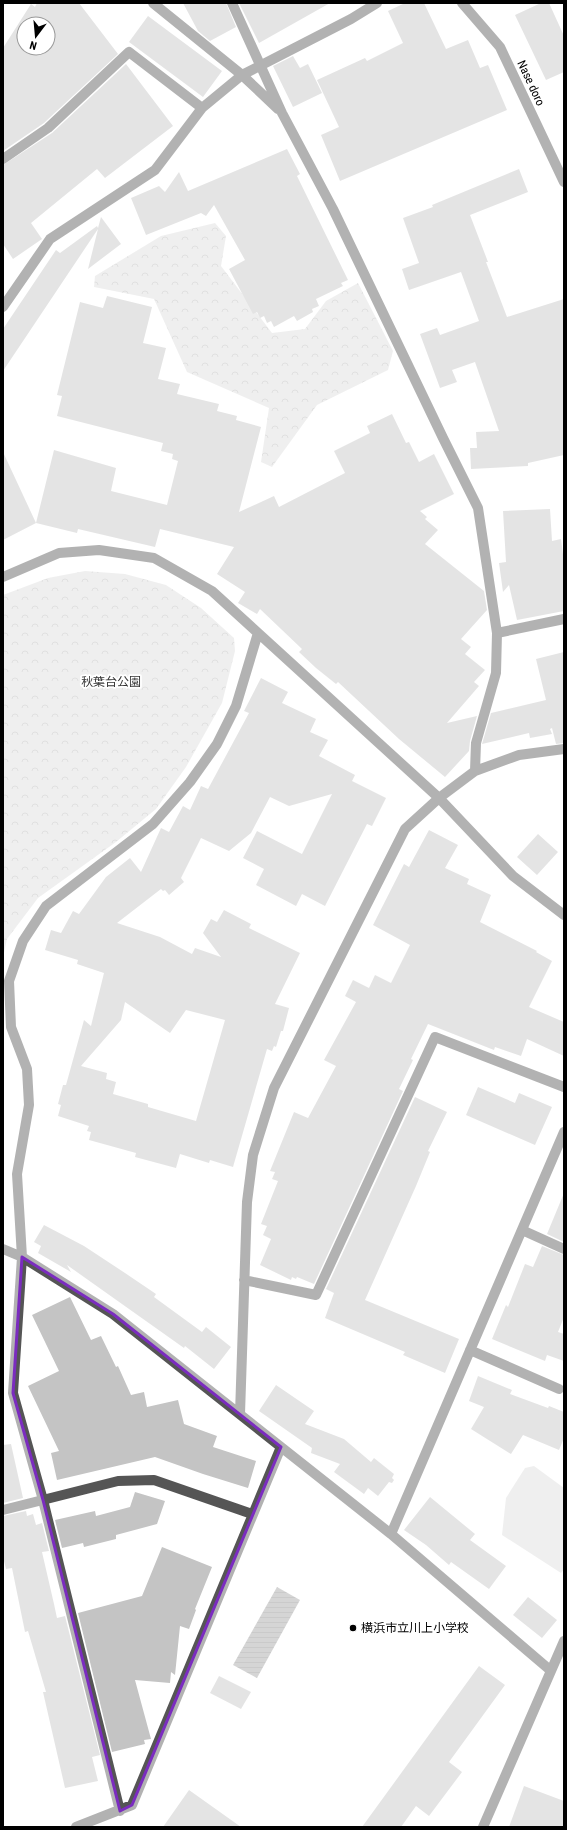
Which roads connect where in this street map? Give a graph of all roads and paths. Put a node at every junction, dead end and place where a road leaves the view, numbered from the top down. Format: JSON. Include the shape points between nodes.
{"nodes":[{"id":1,"x":153,"y":3,"type":"edge"},
{"id":2,"x":232,"y":3,"type":"edge"},
{"id":3,"x":377,"y":3,"type":"edge"},
{"id":4,"x":462,"y":3,"type":"edge"},
{"id":5,"x":261,"y":65,"type":"junction"},
{"id":6,"x":242,"y":75,"type":"junction"},
{"id":7,"x":202,"y":108,"type":"junction"},
{"id":8,"x":282,"y":113,"type":"junction"},
{"id":9,"x":3,"y":159,"type":"edge"},
{"id":10,"x":564,"y":182,"type":"edge"},
{"id":11,"x":3,"y":307,"type":"edge"},
{"id":12,"x":3,"y":577,"type":"edge"},
{"id":13,"x":564,"y":619,"type":"edge"},
{"id":14,"x":258,"y":633,"type":"junction"},
{"id":15,"x":497,"y":633,"type":"junction"},
{"id":16,"x":564,"y":749,"type":"edge"},
{"id":17,"x":475,"y":771,"type":"junction"},
{"id":18,"x":439,"y":798,"type":"junction"},
{"id":19,"x":564,"y":915,"type":"edge"},
{"id":20,"x":564,"y":1087,"type":"edge"},
{"id":21,"x":564,"y":1132,"type":"edge"},
{"id":22,"x":559,"y":1157,"type":"edge"},
{"id":23,"x":522,"y":1230,"type":"junction"},
{"id":24,"x":3,"y":1249,"type":"edge"},
{"id":25,"x":564,"y":1249,"type":"edge"},
{"id":26,"x":22,"y":1257,"type":"junction"},
{"id":27,"x":244,"y":1280,"type":"junction"},
{"id":28,"x":470,"y":1350,"type":"junction"},
{"id":29,"x":559,"y":1388,"type":"dead end"},
{"id":30,"x":240,"y":1414,"type":"junction"},
{"id":31,"x":281,"y":1447,"type":"junction"},
{"id":32,"x":43,"y":1500,"type":"junction"},
{"id":33,"x":3,"y":1510,"type":"edge"},
{"id":34,"x":252,"y":1514,"type":"junction"},
{"id":35,"x":391,"y":1534,"type":"junction"},
{"id":36,"x":564,"y":1641,"type":"edge"},
{"id":37,"x":550,"y":1670,"type":"junction"},
{"id":38,"x":120,"y":1811,"type":"junction"},
{"id":39,"x":76,"y":1827,"type":"edge"},
{"id":40,"x":483,"y":1827,"type":"edge"}],
"edges":[{"from":1,"to":6,"type":"street"},
{"from":2,"to":5,"type":"street"},
{"from":3,"to":5,"type":"street"},
{"from":4,"to":10,"type":"street","name":"Nase doro","via":[[500,47]]},
{"from":5,"to":6,"type":"street"},
{"from":5,"to":8,"type":"street"},
{"from":6,"to":7,"type":"street"},
{"from":6,"to":8,"type":"street"},
{"from":7,"to":9,"type":"street","via":[[129,52],[48,128]]},
{"from":7,"to":11,"type":"street","via":[[155,170],[50,239]]},
{"from":8,"to":15,"type":"street","via":[[333,209],[478,508]]},
{"from":12,"to":14,"type":"street","via":[[58,553],[99,550],[154,558],[212,590]]},
{"from":13,"to":15,"type":"street"},
{"from":14,"to":18,"type":"street"},
{"from":14,"to":26,"type":"street","via":[[236,706],[217,744],[190,782],[153,824],[46,906],[23,941],[9,981],[11,1027],[27,1069],[29,1105],[17,1174]]},
{"from":15,"to":17,"type":"street","via":[[496,673],[476,743]]},
{"from":16,"to":17,"type":"street","via":[[519,754]]},
{"from":17,"to":18,"type":"street"},
{"from":18,"to":19,"type":"street","via":[[513,876]]},
{"from":18,"to":27,"type":"street","via":[[405,829],[274,1088],[253,1155],[246,1202]]},
{"from":20,"to":27,"type":"street","via":[[435,1037],[316,1295]]},
{"from":21,"to":22,"type":"street"},
{"from":22,"to":23,"type":"street"},
{"from":23,"to":25,"type":"street"},
{"from":23,"to":28,"type":"street"},
{"from":24,"to":26,"type":"street"},
{"from":26,"to":30,"type":"street","via":[[113,1314]]},
{"from":26,"to":32,"type":"street","via":[[13,1393]]},
{"from":27,"to":30,"type":"street"},
{"from":28,"to":29,"type":"street"},
{"from":28,"to":35,"type":"street"},
{"from":30,"to":31,"type":"street"},
{"from":31,"to":34,"type":"street"},
{"from":31,"to":35,"type":"street"},
{"from":32,"to":33,"type":"street"},
{"from":32,"to":34,"type":"street","via":[[118,1481],[154,1480]]},
{"from":32,"to":38,"type":"street"},
{"from":34,"to":38,"type":"street","via":[[132,1805]]},
{"from":35,"to":37,"type":"street"},
{"from":36,"to":37,"type":"street"},
{"from":37,"to":40,"type":"street"},
{"from":38,"to":39,"type":"street"}]}
